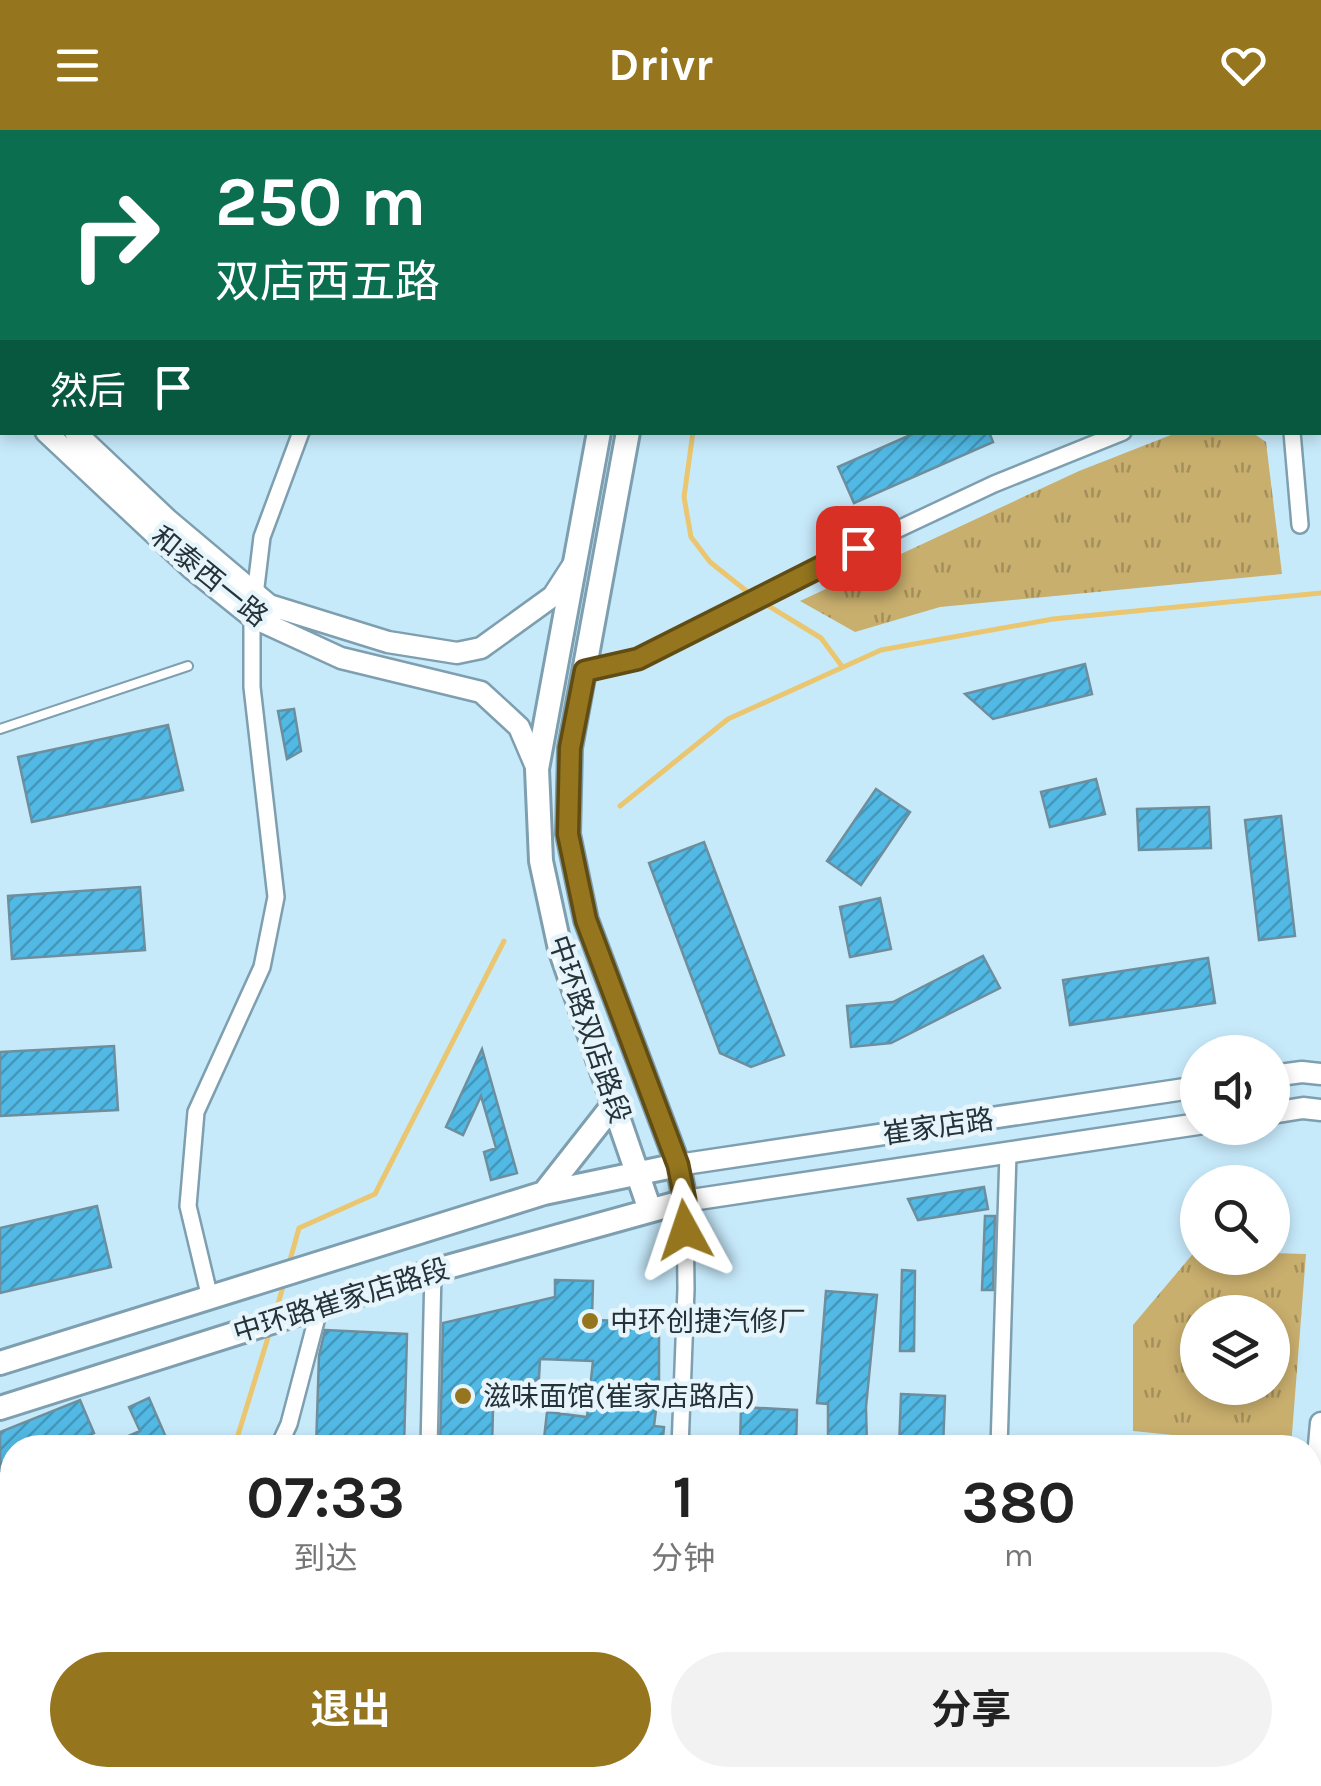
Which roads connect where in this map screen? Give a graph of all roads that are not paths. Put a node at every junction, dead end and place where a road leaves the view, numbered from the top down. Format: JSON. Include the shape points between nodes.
{"nodes":[{"id":1,"x":49,"y":435,"type":"edge"},
{"id":2,"x":79,"y":435,"type":"edge"},
{"id":3,"x":300,"y":435,"type":"edge"},
{"id":4,"x":598,"y":435,"type":"edge"},
{"id":5,"x":627,"y":435,"type":"edge"},
{"id":6,"x":1116,"y":435,"type":"edge"},
{"id":7,"x":1292,"y":435,"type":"edge"},
{"id":8,"x":1300,"y":525,"type":"dead end"},
{"id":9,"x":576,"y":560,"type":"junction"},
{"id":10,"x":254,"y":606,"type":"junction"},
{"id":11,"x":188,"y":666,"type":"dead end"},
{"id":12,"x":585,"y":671,"type":"junction"},
{"id":13,"x":0,"y":729,"type":"edge"},
{"id":14,"x":537,"y":769,"type":"junction"},
{"id":15,"x":1290,"y":1074,"type":"edge"},
{"id":16,"x":1321,"y":1074,"type":"edge"},
{"id":17,"x":1180,"y":1091,"type":"edge"},
{"id":18,"x":614,"y":1104,"type":"junction"},
{"id":19,"x":1290,"y":1110,"type":"edge"},
{"id":20,"x":1321,"y":1110,"type":"edge"},
{"id":21,"x":1180,"y":1127,"type":"edge"},
{"id":22,"x":1008,"y":1154,"type":"junction"},
{"id":23,"x":678,"y":1165,"type":"junction"},
{"id":24,"x":639,"y":1172,"type":"junction"},
{"id":25,"x":544,"y":1193,"type":"junction"},
{"id":26,"x":685,"y":1200,"type":"junction"},
{"id":27,"x":650,"y":1210,"type":"junction"},
{"id":28,"x":433,"y":1271,"type":"junction"},
{"id":29,"x":210,"y":1298,"type":"junction"},
{"id":30,"x":314,"y":1308,"type":"junction"},
{"id":31,"x":0,"y":1363,"type":"edge"},
{"id":32,"x":0,"y":1408,"type":"edge"},
{"id":33,"x":284,"y":1435,"type":"edge"},
{"id":34,"x":429,"y":1435,"type":"edge"},
{"id":35,"x":680,"y":1435,"type":"edge"},
{"id":36,"x":999,"y":1435,"type":"edge"}],
"edges":[{"from":1,"to":10,"type":"street","name":"和泰西一路","via":[[192,568]]},
{"from":2,"to":10,"type":"street","name":"和泰西一路"},
{"from":3,"to":10,"type":"street","via":[[262,537]]},
{"from":4,"to":9,"type":"main road","name":"中环路双店路段"},
{"from":5,"to":12,"type":"main road","name":"中环路双店路段"},
{"from":6,"to":12,"type":"street","via":[[994,484],[638,659]]},
{"from":7,"to":8,"type":"street"},
{"from":9,"to":10,"type":"street","name":"和泰西一路","via":[[553,596],[481,648],[457,654]]},
{"from":9,"to":14,"type":"main road","name":"中环路双店路段"},
{"from":10,"to":14,"type":"street","name":"和泰西一路","via":[[341,658],[482,692],[519,727]]},
{"from":10,"to":29,"type":"street","via":[[252,686],[276,896],[262,967],[196,1112],[188,1206]]},
{"from":11,"to":13,"type":"lane"},
{"from":12,"to":23,"type":"main road","name":"中环路双店路段","via":[[570,748],[568,834],[586,920]]},
{"from":14,"to":18,"type":"main road","name":"中环路双店路段","via":[[541,861],[560,949]]},
{"from":15,"to":16,"type":"street"},
{"from":17,"to":23,"type":"street","name":"崔家店路"},
{"from":18,"to":24,"type":"main road","name":"中环路双店路段"},
{"from":18,"to":25,"type":"main road"},
{"from":19,"to":20,"type":"street"},
{"from":21,"to":22,"type":"street","name":"崔家店路"},
{"from":22,"to":26,"type":"street","name":"崔家店路"},
{"from":22,"to":36,"type":"street"},
{"from":23,"to":24,"type":"main road","name":"中环路崔家店路段"},
{"from":23,"to":26,"type":"main road","name":"中环路双店路段"},
{"from":24,"to":25,"type":"main road","name":"中环路崔家店路段"},
{"from":24,"to":27,"type":"main road","name":"中环路双店路段"},
{"from":25,"to":29,"type":"main road","name":"中环路崔家店路段"},
{"from":26,"to":27,"type":"main road","name":"中环路崔家店路段"},
{"from":26,"to":35,"type":"street"},
{"from":27,"to":28,"type":"main road","name":"中环路崔家店路段"},
{"from":28,"to":30,"type":"main road","name":"中环路崔家店路段"},
{"from":28,"to":34,"type":"street"},
{"from":29,"to":31,"type":"main road","name":"中环路崔家店路段"},
{"from":30,"to":32,"type":"main road","name":"中环路崔家店路段"},
{"from":30,"to":33,"type":"street"}]}
